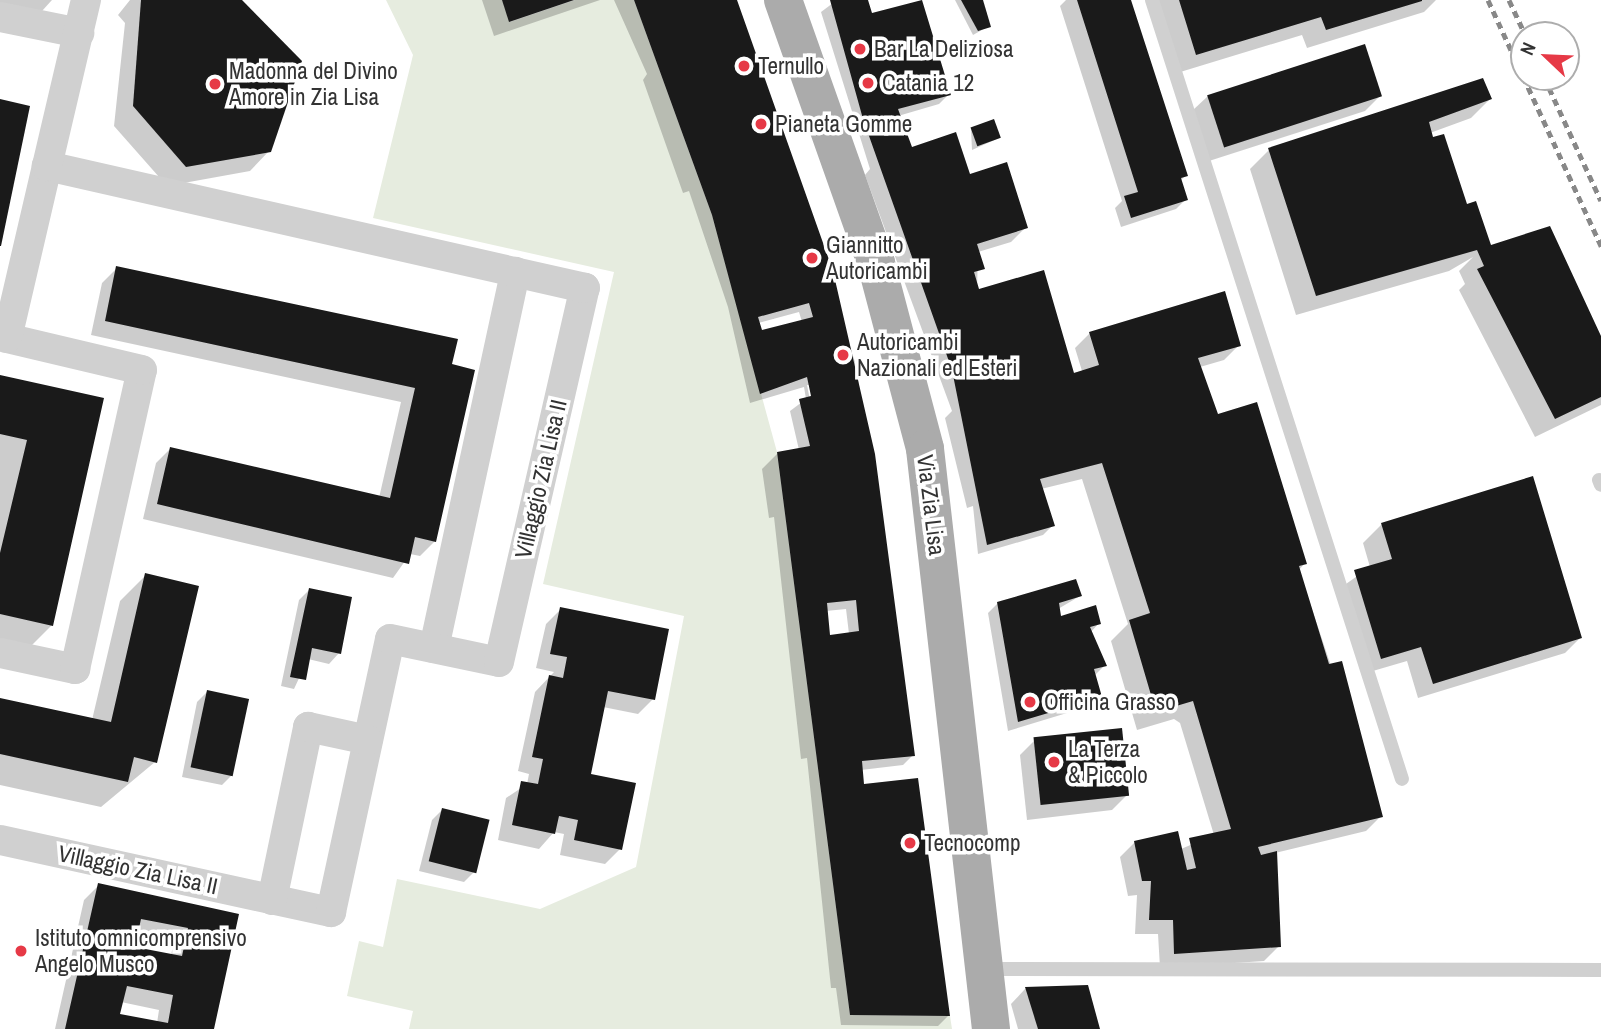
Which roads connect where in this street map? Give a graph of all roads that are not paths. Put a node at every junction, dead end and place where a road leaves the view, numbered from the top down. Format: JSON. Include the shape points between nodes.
{"nodes":[{"id":1,"x":86,"y":0,"type":"edge"},
{"id":2,"x":783,"y":0,"type":"edge"},
{"id":3,"x":1152,"y":0,"type":"edge"},
{"id":4,"x":0,"y":17,"type":"edge"},
{"id":5,"x":79,"y":33,"type":"junction"},
{"id":6,"x":47,"y":166,"type":"junction"},
{"id":7,"x":515,"y":272,"type":"junction"},
{"id":8,"x":4,"y":337,"type":"edge"},
{"id":9,"x":434,"y":648,"type":"junction"},
{"id":10,"x":0,"y":653,"type":"edge"},
{"id":11,"x":368,"y":740,"type":"junction"},
{"id":12,"x":1402,"y":779,"type":"dead end"},
{"id":13,"x":0,"y":840,"type":"edge"},
{"id":14,"x":272,"y":900,"type":"junction"},
{"id":15,"x":983,"y":970,"type":"junction"},
{"id":16,"x":1601,"y":970,"type":"edge"},
{"id":17,"x":991,"y":1029,"type":"edge"}],
"edges":[{"from":1,"to":5,"type":"street"},
{"from":2,"to":15,"type":"main road","name":"Via Zia Lisa","via":[[876,263],[925,449]]},
{"from":3,"to":12,"type":"lane"},
{"from":4,"to":5,"type":"street"},
{"from":5,"to":6,"type":"street"},
{"from":6,"to":7,"type":"street","name":"Villaggio Zia Lisa II"},
{"from":6,"to":8,"type":"street"},
{"from":7,"to":9,"type":"street"},
{"from":7,"to":9,"type":"street","name":"Villaggio Zia Lisa II","via":[[585,288],[499,662]]},
{"from":8,"to":10,"type":"street","via":[[142,370],[75,669]]},
{"from":9,"to":11,"type":"street","name":"Villaggio Zia Lisa II","via":[[390,639]]},
{"from":11,"to":14,"type":"street","name":"Villaggio Zia Lisa II","via":[[331,912]]},
{"from":11,"to":14,"type":"street","via":[[309,727]]},
{"from":13,"to":14,"type":"street","name":"Villaggio Zia Lisa II"},
{"from":15,"to":16,"type":"lane"},
{"from":15,"to":17,"type":"main road","name":"Via Zia Lisa"}]}
